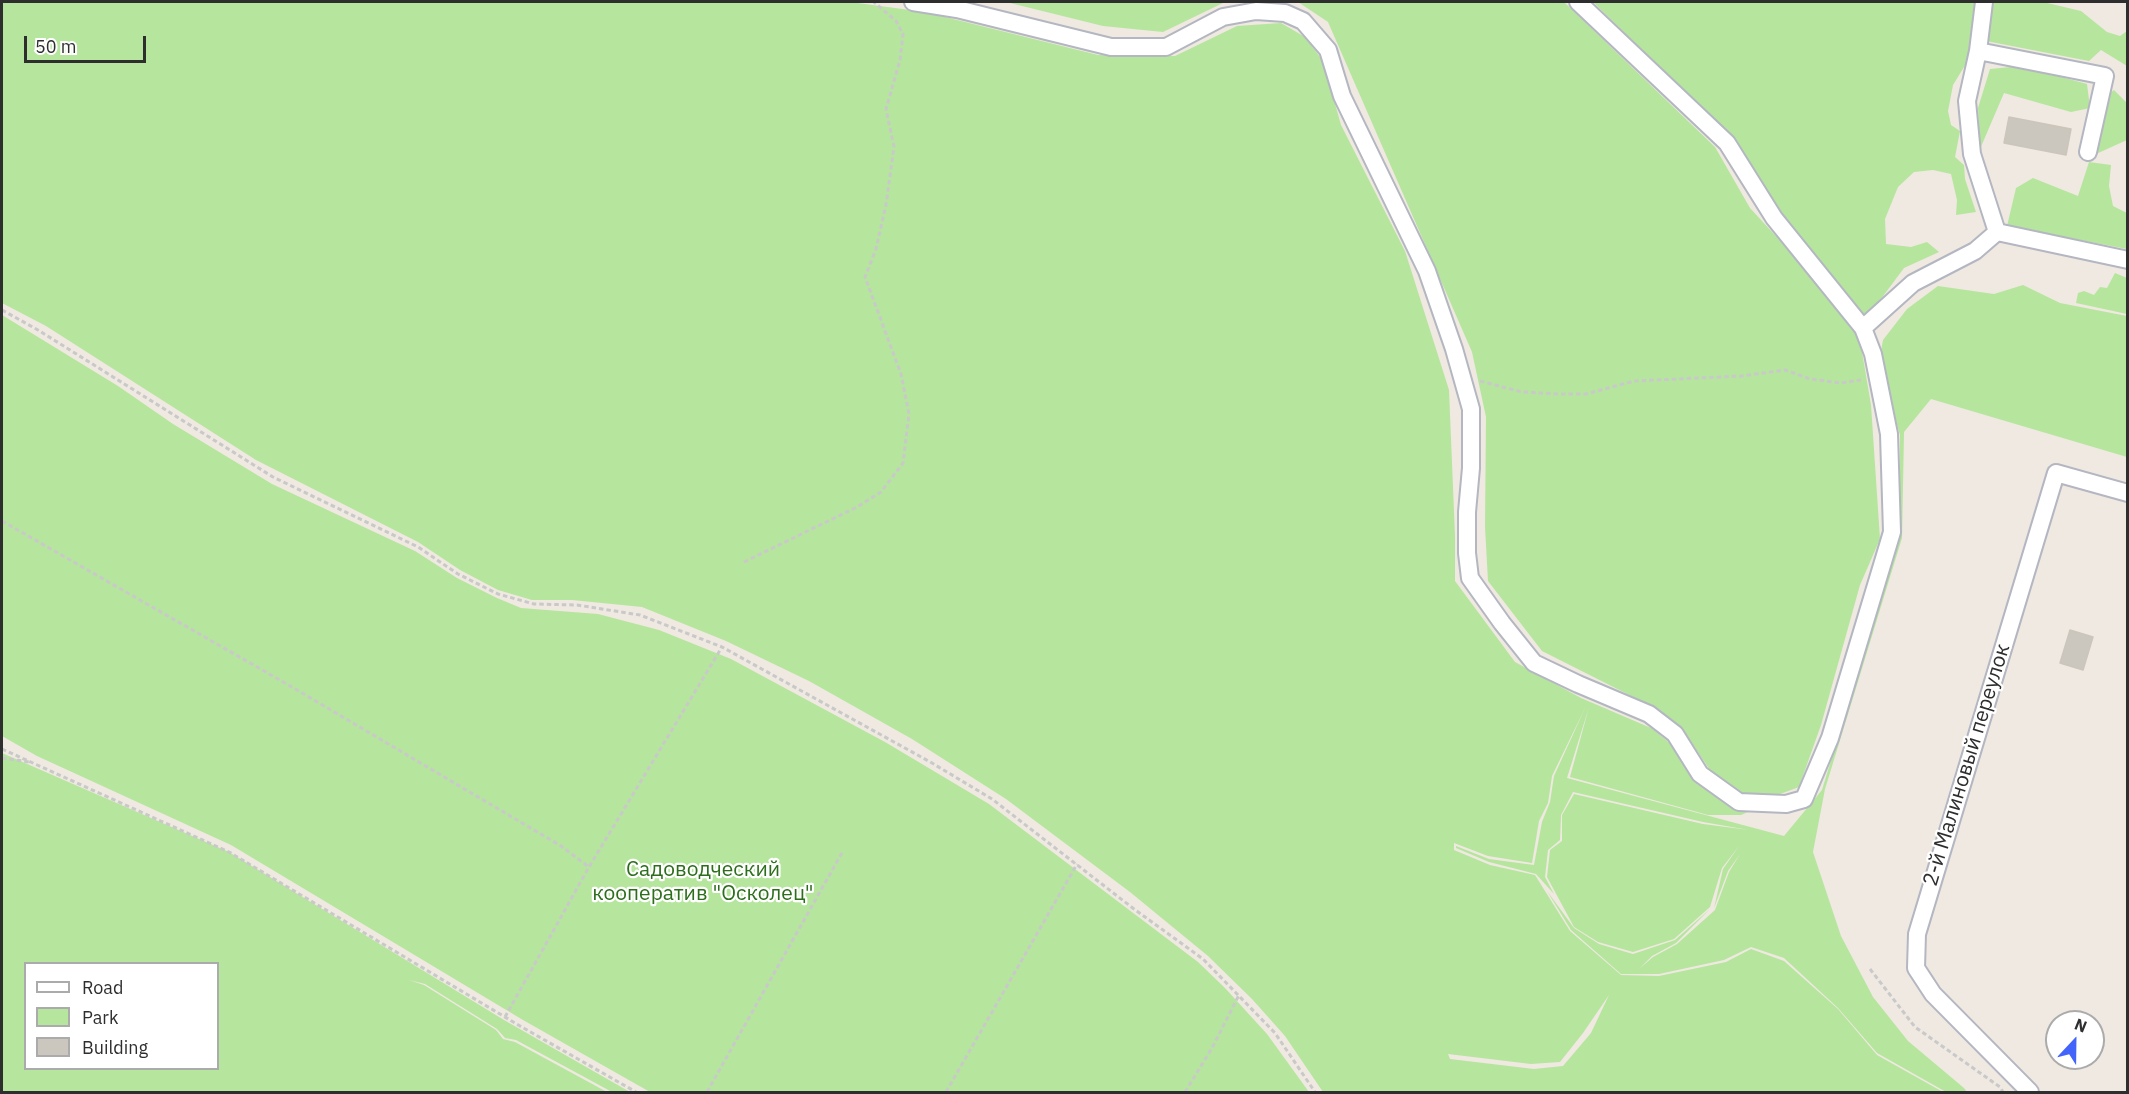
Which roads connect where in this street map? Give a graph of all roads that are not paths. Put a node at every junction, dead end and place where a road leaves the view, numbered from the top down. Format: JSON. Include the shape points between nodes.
{"nodes":[{"id":1,"x":913,"y":2,"type":"edge"},
{"id":2,"x":1578,"y":2,"type":"edge"},
{"id":3,"x":1984,"y":2,"type":"edge"},
{"id":4,"x":1978,"y":51,"type":"junction"},
{"id":5,"x":2088,"y":152,"type":"dead end"},
{"id":6,"x":1996,"y":232,"type":"junction"},
{"id":7,"x":2127,"y":260,"type":"edge"},
{"id":8,"x":1863,"y":328,"type":"junction"},
{"id":9,"x":2127,"y":493,"type":"edge"},
{"id":10,"x":2030,"y":1092,"type":"edge"}],
"edges":[{"from":1,"to":8,"type":"street","via":[[1111,47],[1166,47],[1223,17],[1256,11],[1285,13],[1303,21],[1328,50],[1342,96],[1427,271],[1462,375],[1471,410],[1467,512],[1470,578],[1534,663],[1649,714],[1675,734],[1700,774],[1739,802],[1785,804],[1804,799],[1830,738],[1892,532],[1889,434],[1873,354]]},
{"from":2,"to":8,"type":"street","via":[[1727,143],[1774,218]]},
{"from":3,"to":4,"type":"street"},
{"from":4,"to":5,"type":"street","via":[[2105,76]]},
{"from":4,"to":6,"type":"street","via":[[1966,101],[1972,154]]},
{"from":6,"to":7,"type":"street"},
{"from":6,"to":8,"type":"street","via":[[1975,251],[1913,284]]},
{"from":9,"to":10,"type":"street","name":"2-й Малиновый переулок","via":[[2056,473],[1917,934],[1916,968],[1933,994]]}]}
